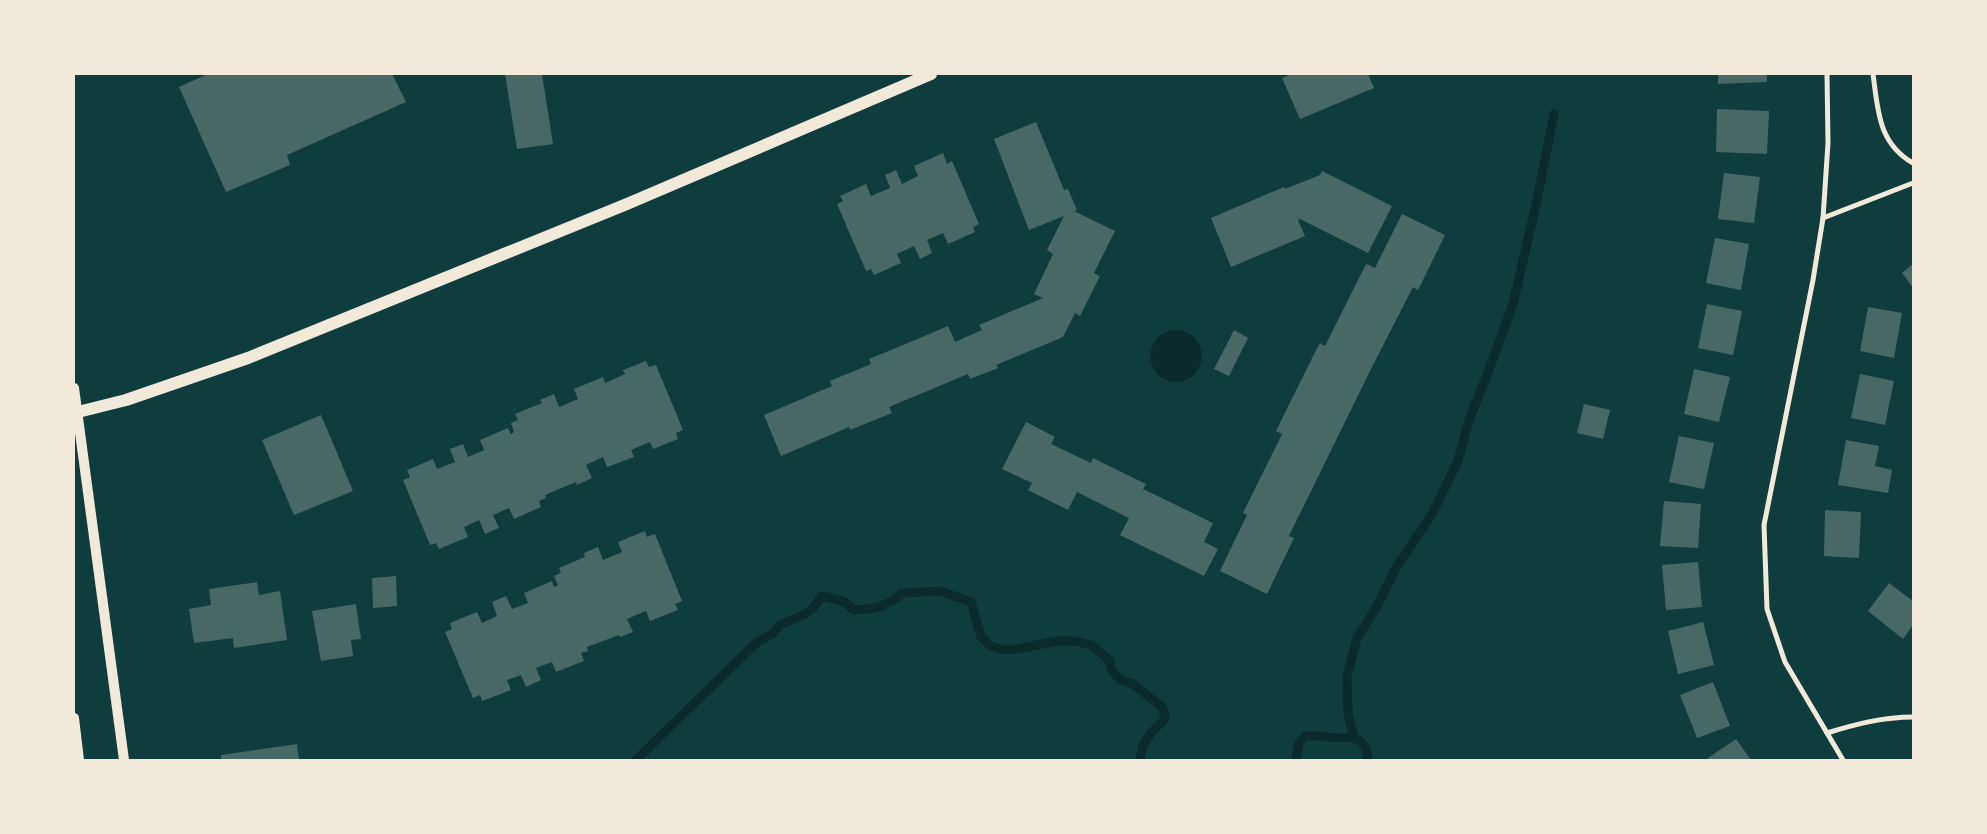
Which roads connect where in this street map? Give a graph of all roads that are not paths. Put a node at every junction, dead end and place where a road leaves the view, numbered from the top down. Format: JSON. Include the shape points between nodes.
{"nodes":[{"id":1,"x":930,"y":74,"type":"edge"},
{"id":2,"x":1827,"y":74,"type":"edge"},
{"id":3,"x":1873,"y":74,"type":"edge"},
{"id":4,"x":1913,"y":163,"type":"edge"},
{"id":5,"x":1913,"y":183,"type":"edge"},
{"id":6,"x":1823,"y":218,"type":"junction"},
{"id":7,"x":74,"y":388,"type":"edge"},
{"id":8,"x":75,"y":412,"type":"edge"},
{"id":9,"x":1913,"y":717,"type":"edge"},
{"id":10,"x":74,"y":718,"type":"edge"},
{"id":11,"x":1827,"y":733,"type":"junction"},
{"id":12,"x":80,"y":760,"type":"edge"},
{"id":13,"x":124,"y":760,"type":"edge"},
{"id":14,"x":1843,"y":760,"type":"edge"}],
"edges":[{"from":1,"to":8,"type":"main road","via":[[635,200],[248,358],[126,400]]},
{"from":2,"to":6,"type":"street","via":[[1828,142]]},
{"from":3,"to":4,"type":"street","via":[[1883,131],[1900,155]]},
{"from":5,"to":6,"type":"street"},
{"from":6,"to":11,"type":"street","via":[[1764,525],[1767,609],[1785,662]]},
{"from":7,"to":8,"type":"main road"},
{"from":8,"to":13,"type":"main road"},
{"from":9,"to":11,"type":"street","via":[[1867,721]]},
{"from":10,"to":12,"type":"main road"},
{"from":11,"to":14,"type":"street"}]}
